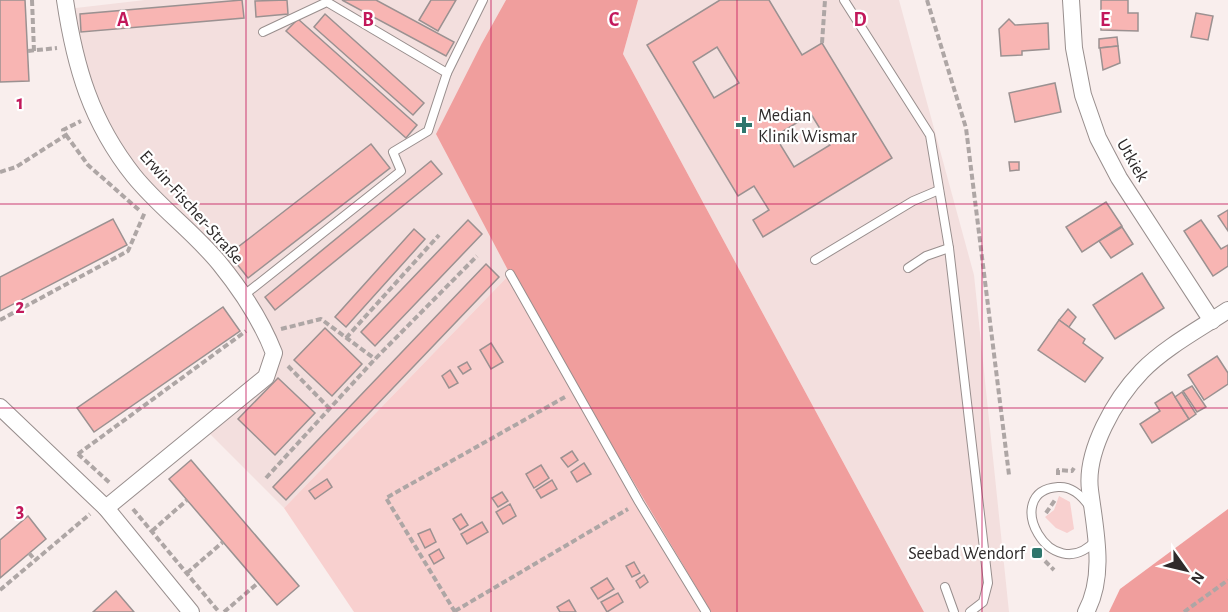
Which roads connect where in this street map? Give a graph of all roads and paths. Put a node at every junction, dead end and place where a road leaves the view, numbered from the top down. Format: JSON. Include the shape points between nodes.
{"nodes":[{"id":1,"x":32,"y":0,"type":"edge"},
{"id":2,"x":65,"y":0,"type":"edge"},
{"id":3,"x":483,"y":0,"type":"edge"},
{"id":4,"x":825,"y":0,"type":"edge"},
{"id":5,"x":844,"y":0,"type":"edge"},
{"id":6,"x":927,"y":0,"type":"edge"},
{"id":7,"x":1071,"y":0,"type":"edge"},
{"id":8,"x":263,"y":32,"type":"dead end"},
{"id":9,"x":822,"y":43,"type":"dead end"},
{"id":10,"x":72,"y":46,"type":"junction"},
{"id":11,"x":28,"y":51,"type":"dead end"},
{"id":12,"x":34,"y":51,"type":"junction"},
{"id":13,"x":447,"y":73,"type":"junction"},
{"id":14,"x":95,"y":114,"type":"junction"},
{"id":15,"x":66,"y":135,"type":"junction"},
{"id":16,"x":0,"y":172,"type":"edge"},
{"id":17,"x":939,"y":190,"type":"junction"},
{"id":18,"x":157,"y":201,"type":"junction"},
{"id":19,"x":144,"y":214,"type":"junction"},
{"id":20,"x":439,"y":235,"type":"dead end"},
{"id":21,"x":949,"y":248,"type":"junction"},
{"id":22,"x":106,"y":256,"type":"dead end"},
{"id":23,"x":477,"y":256,"type":"dead end"},
{"id":24,"x":815,"y":260,"type":"dead end"},
{"id":25,"x":109,"y":262,"type":"junction"},
{"id":26,"x":908,"y":268,"type":"dead end"},
{"id":27,"x":510,"y":274,"type":"dead end"},
{"id":28,"x":68,"y":276,"type":"dead end"},
{"id":29,"x":71,"y":282,"type":"junction"},
{"id":30,"x":28,"y":297,"type":"dead end"},
{"id":31,"x":242,"y":297,"type":"junction"},
{"id":32,"x":32,"y":303,"type":"junction"},
{"id":33,"x":1228,"y":310,"type":"edge"},
{"id":34,"x":0,"y":320,"type":"edge"},
{"id":35,"x":1212,"y":321,"type":"junction"},
{"id":36,"x":262,"y":327,"type":"junction"},
{"id":37,"x":346,"y":338,"type":"junction"},
{"id":38,"x":274,"y":353,"type":"junction"},
{"id":39,"x":375,"y":359,"type":"junction"},
{"id":40,"x":185,"y":369,"type":"dead end"},
{"id":41,"x":189,"y":374,"type":"junction"},
{"id":42,"x":576,"y":390,"type":"junction"},
{"id":43,"x":149,"y":394,"type":"dead end"},
{"id":44,"x":153,"y":399,"type":"junction"},
{"id":45,"x":0,"y":407,"type":"edge"},
{"id":46,"x":330,"y":409,"type":"junction"},
{"id":47,"x":113,"y":418,"type":"dead end"},
{"id":48,"x":118,"y":425,"type":"junction"},
{"id":49,"x":61,"y":466,"type":"junction"},
{"id":50,"x":1009,"y":475,"type":"dead end"},
{"id":51,"x":266,"y":478,"type":"dead end"},
{"id":52,"x":187,"y":500,"type":"dead end"},
{"id":53,"x":639,"y":502,"type":"junction"},
{"id":54,"x":104,"y":506,"type":"junction"},
{"id":55,"x":1094,"y":514,"type":"junction"},
{"id":56,"x":152,"y":531,"type":"dead end"},
{"id":57,"x":1097,"y":538,"type":"junction"},
{"id":58,"x":223,"y":542,"type":"dead end"},
{"id":59,"x":29,"y":553,"type":"dead end"},
{"id":60,"x":35,"y":560,"type":"junction"},
{"id":61,"x":187,"y":573,"type":"dead end"},
{"id":62,"x":1228,"y":580,"type":"edge"},
{"id":63,"x":258,"y":584,"type":"dead end"},
{"id":64,"x":945,"y":587,"type":"dead end"},
{"id":65,"x":0,"y":589,"type":"edge"},
{"id":66,"x":191,"y":612,"type":"edge"},
{"id":67,"x":224,"y":612,"type":"edge"},
{"id":68,"x":455,"y":612,"type":"edge"},
{"id":69,"x":706,"y":612,"type":"edge"},
{"id":70,"x":954,"y":612,"type":"edge"},
{"id":71,"x":970,"y":612,"type":"edge"},
{"id":72,"x":1086,"y":612,"type":"edge"},
{"id":73,"x":1184,"y":612,"type":"edge"}],
"edges":[{"from":1,"to":12,"type":"path"},
{"from":2,"to":10,"type":"street","name":"Erwin-Fischer-Straße"},
{"from":3,"to":13,"type":"lane"},
{"from":4,"to":9,"type":"path"},
{"from":5,"to":17,"type":"lane","via":[[930,135]]},
{"from":6,"to":50,"type":"path","via":[[966,128]]},
{"from":7,"to":35,"type":"street","name":"Utkiek","via":[[1074,48],[1083,95],[1098,138],[1119,178]]},
{"from":8,"to":13,"type":"lane","via":[[327,2]]},
{"from":10,"to":12,"type":"path"},
{"from":10,"to":14,"type":"street","name":"Erwin-Fischer-Straße"},
{"from":11,"to":12,"type":"path"},
{"from":13,"to":31,"type":"lane","via":[[428,131],[393,152],[401,171]]},
{"from":14,"to":15,"type":"path","via":[[63,130]]},
{"from":14,"to":18,"type":"street","name":"Erwin-Fischer-Straße","via":[[133,175]]},
{"from":15,"to":16,"type":"path","via":[[16,167]]},
{"from":15,"to":19,"type":"path","via":[[88,165]]},
{"from":17,"to":21,"type":"lane"},
{"from":17,"to":24,"type":"lane","via":[[913,201]]},
{"from":18,"to":19,"type":"path"},
{"from":18,"to":31,"type":"street","name":"Erwin-Fischer-Straße","via":[[220,263]]},
{"from":19,"to":25,"type":"path","via":[[128,251]]},
{"from":20,"to":37,"type":"path"},
{"from":21,"to":26,"type":"lane"},
{"from":21,"to":71,"type":"lane","via":[[988,583],[983,602]]},
{"from":22,"to":25,"type":"path"},
{"from":23,"to":39,"type":"path"},
{"from":25,"to":29,"type":"path"},
{"from":27,"to":42,"type":"lane"},
{"from":28,"to":29,"type":"path"},
{"from":29,"to":32,"type":"path"},
{"from":30,"to":32,"type":"path"},
{"from":31,"to":36,"type":"street","name":"Erwin-Fischer-Straße"},
{"from":32,"to":34,"type":"path"},
{"from":33,"to":35,"type":"street"},
{"from":35,"to":55,"type":"street","via":[[1142,371],[1109,416],[1091,459],[1089,487]]},
{"from":36,"to":37,"type":"path","via":[[321,319]]},
{"from":36,"to":38,"type":"street","name":"Erwin-Fischer-Straße"},
{"from":36,"to":41,"type":"path","via":[[223,345]]},
{"from":37,"to":39,"type":"path"},
{"from":38,"to":46,"type":"path"},
{"from":38,"to":54,"type":"street","via":[[266,377]]},
{"from":39,"to":46,"type":"path"},
{"from":40,"to":41,"type":"path"},
{"from":41,"to":44,"type":"path"},
{"from":42,"to":53,"type":"lane"},
{"from":42,"to":68,"type":"path","via":[[386,498]]},
{"from":43,"to":44,"type":"path"},
{"from":44,"to":48,"type":"path"},
{"from":45,"to":49,"type":"street"},
{"from":46,"to":51,"type":"path"},
{"from":47,"to":48,"type":"path"},
{"from":48,"to":49,"type":"path"},
{"from":49,"to":54,"type":"street"},
{"from":52,"to":56,"type":"path"},
{"from":53,"to":68,"type":"path"},
{"from":53,"to":69,"type":"lane"},
{"from":54,"to":60,"type":"path"},
{"from":54,"to":66,"type":"street"},
{"from":55,"to":57,"type":"street"},
{"from":55,"to":57,"type":"lane","via":[[1077,492],[1060,486],[1036,498],[1030,513],[1031,524],[1040,537],[1061,553],[1083,553]]},
{"from":57,"to":72,"type":"street","via":[[1092,601]]},
{"from":58,"to":61,"type":"path"},
{"from":59,"to":60,"type":"path"},
{"from":60,"to":65,"type":"path"},
{"from":62,"to":73,"type":"path"},
{"from":63,"to":67,"type":"path"},
{"from":64,"to":70,"type":"lane"}]}
